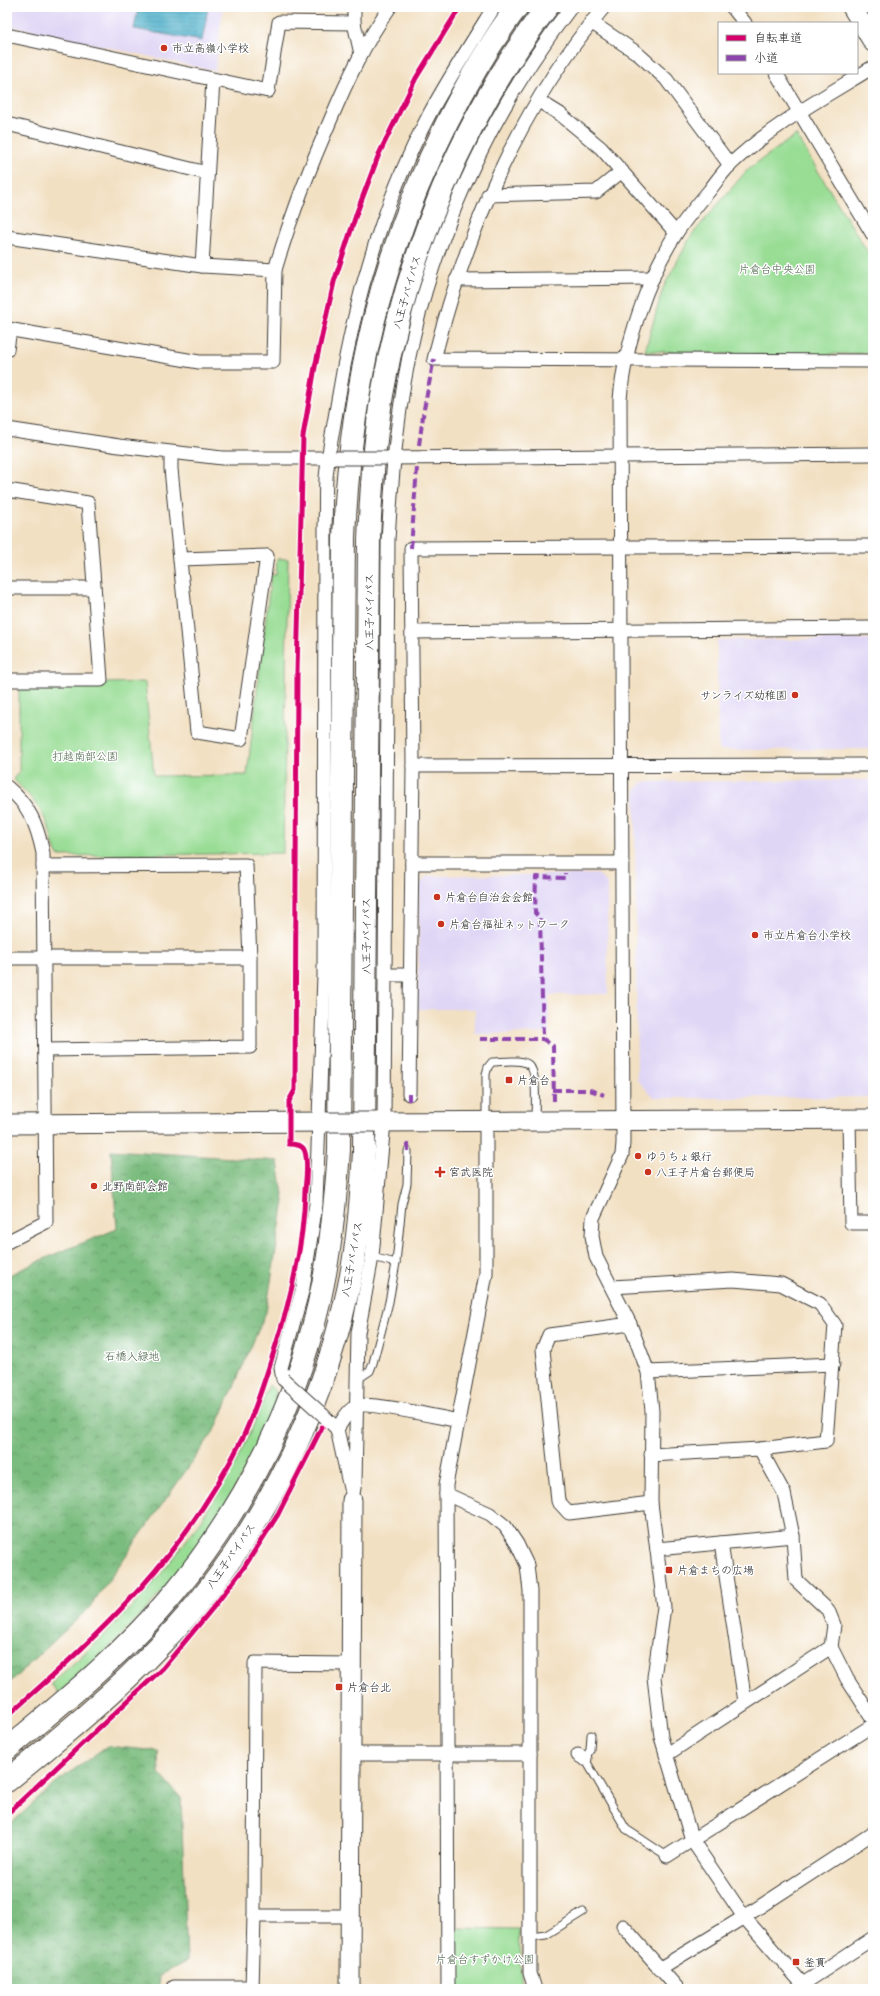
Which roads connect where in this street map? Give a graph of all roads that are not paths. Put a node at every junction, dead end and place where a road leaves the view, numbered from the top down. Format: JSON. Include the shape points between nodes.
{"nodes":[{"id":1,"x":354,"y":7,"type":"edge"},
{"id":2,"x":390,"y":7,"type":"edge"},
{"id":3,"x":494,"y":7,"type":"edge"},
{"id":4,"x":517,"y":7,"type":"edge"},
{"id":5,"x":547,"y":7,"type":"edge"},
{"id":6,"x":570,"y":7,"type":"edge"},
{"id":7,"x":604,"y":7,"type":"edge"},
{"id":8,"x":732,"y":7,"type":"edge"},
{"id":9,"x":852,"y":7,"type":"edge"},
{"id":10,"x":591,"y":22,"type":"junction"},
{"id":11,"x":743,"y":22,"type":"edge"},
{"id":12,"x":354,"y":24,"type":"junction"},
{"id":13,"x":7,"y":35,"type":"edge"},
{"id":14,"x":873,"y":42,"type":"edge"},
{"id":15,"x":361,"y":54,"type":"junction"},
{"id":16,"x":873,"y":68,"type":"edge"},
{"id":17,"x":777,"y":74,"type":"edge"},
{"id":18,"x":213,"y":80,"type":"junction"},
{"id":19,"x":539,"y":101,"type":"junction"},
{"id":20,"x":800,"y":111,"type":"junction"},
{"id":21,"x":7,"y":124,"type":"edge"},
{"id":22,"x":730,"y":165,"type":"junction"},
{"id":23,"x":622,"y":171,"type":"junction"},
{"id":24,"x":207,"y":173,"type":"junction"},
{"id":25,"x":488,"y":195,"type":"junction"},
{"id":26,"x":676,"y":233,"type":"junction"},
{"id":27,"x":873,"y":235,"type":"edge"},
{"id":28,"x":7,"y":237,"type":"edge"},
{"id":29,"x":202,"y":266,"type":"junction"},
{"id":30,"x":275,"y":270,"type":"junction"},
{"id":31,"x":653,"y":278,"type":"junction"},
{"id":32,"x":456,"y":280,"type":"junction"},
{"id":33,"x":8,"y":329,"type":"edge"},
{"id":34,"x":7,"y":350,"type":"edge"},
{"id":35,"x":627,"y":359,"type":"junction"},
{"id":36,"x":873,"y":361,"type":"edge"},
{"id":37,"x":7,"y":429,"type":"edge"},
{"id":38,"x":171,"y":454,"type":"junction"},
{"id":39,"x":873,"y":454,"type":"edge"},
{"id":40,"x":620,"y":456,"type":"junction"},
{"id":41,"x":332,"y":458,"type":"junction"},
{"id":42,"x":391,"y":458,"type":"junction"},
{"id":43,"x":7,"y":490,"type":"edge"},
{"id":44,"x":873,"y":546,"type":"edge"},
{"id":45,"x":620,"y":547,"type":"junction"},
{"id":46,"x":181,"y":559,"type":"junction"},
{"id":47,"x":7,"y":588,"type":"edge"},
{"id":48,"x":94,"y":588,"type":"junction"},
{"id":49,"x":873,"y":628,"type":"edge"},
{"id":50,"x":621,"y":630,"type":"junction"},
{"id":51,"x":412,"y":632,"type":"junction"},
{"id":52,"x":7,"y":680,"type":"edge"},
{"id":53,"x":873,"y":765,"type":"edge"},
{"id":54,"x":413,"y":766,"type":"junction"},
{"id":55,"x":621,"y":766,"type":"junction"},
{"id":56,"x":7,"y":787,"type":"edge"},
{"id":57,"x":412,"y":863,"type":"junction"},
{"id":58,"x":622,"y":863,"type":"junction"},
{"id":59,"x":43,"y":866,"type":"junction"},
{"id":60,"x":44,"y":957,"type":"junction"},
{"id":61,"x":7,"y":958,"type":"edge"},
{"id":62,"x":250,"y":958,"type":"junction"},
{"id":63,"x":386,"y":974,"type":"junction"},
{"id":64,"x":411,"y":975,"type":"junction"},
{"id":65,"x":45,"y":1050,"type":"junction"},
{"id":66,"x":409,"y":1094,"type":"dead end"},
{"id":67,"x":873,"y":1119,"type":"edge"},
{"id":68,"x":849,"y":1120,"type":"junction"},
{"id":69,"x":535,"y":1121,"type":"junction"},
{"id":70,"x":623,"y":1121,"type":"junction"},
{"id":71,"x":323,"y":1122,"type":"junction"},
{"id":72,"x":380,"y":1122,"type":"junction"},
{"id":73,"x":486,"y":1122,"type":"junction"},
{"id":74,"x":7,"y":1124,"type":"edge"},
{"id":75,"x":45,"y":1124,"type":"junction"},
{"id":76,"x":408,"y":1151,"type":"dead end"},
{"id":77,"x":873,"y":1223,"type":"edge"},
{"id":78,"x":7,"y":1242,"type":"edge"},
{"id":79,"x":372,"y":1258,"type":"junction"},
{"id":80,"x":396,"y":1263,"type":"junction"},
{"id":81,"x":612,"y":1287,"type":"junction"},
{"id":82,"x":630,"y":1324,"type":"junction"},
{"id":83,"x":833,"y":1364,"type":"junction"},
{"id":84,"x":648,"y":1372,"type":"junction"},
{"id":85,"x":358,"y":1379,"type":"junction"},
{"id":86,"x":357,"y":1405,"type":"junction"},
{"id":87,"x":459,"y":1421,"type":"junction"},
{"id":88,"x":337,"y":1429,"type":"junction"},
{"id":89,"x":760,"y":1448,"type":"junction"},
{"id":90,"x":651,"y":1455,"type":"junction"},
{"id":91,"x":446,"y":1494,"type":"junction"},
{"id":92,"x":352,"y":1500,"type":"junction"},
{"id":93,"x":651,"y":1503,"type":"junction"},
{"id":94,"x":793,"y":1536,"type":"junction"},
{"id":95,"x":721,"y":1543,"type":"junction"},
{"id":96,"x":658,"y":1549,"type":"junction"},
{"id":97,"x":831,"y":1647,"type":"junction"},
{"id":98,"x":350,"y":1664,"type":"junction"},
{"id":99,"x":745,"y":1702,"type":"junction"},
{"id":100,"x":873,"y":1720,"type":"edge"},
{"id":101,"x":873,"y":1725,"type":"edge"},
{"id":102,"x":591,"y":1735,"type":"dead end"},
{"id":103,"x":58,"y":1740,"type":"junction"},
{"id":104,"x":7,"y":1748,"type":"edge"},
{"id":105,"x":350,"y":1754,"type":"junction"},
{"id":106,"x":446,"y":1754,"type":"junction"},
{"id":107,"x":530,"y":1754,"type":"junction"},
{"id":108,"x":666,"y":1755,"type":"junction"},
{"id":109,"x":7,"y":1781,"type":"edge"},
{"id":110,"x":7,"y":1794,"type":"edge"},
{"id":111,"x":873,"y":1833,"type":"edge"},
{"id":112,"x":692,"y":1840,"type":"junction"},
{"id":113,"x":667,"y":1856,"type":"joint"},
{"id":114,"x":583,"y":1912,"type":"dead end"},
{"id":115,"x":254,"y":1916,"type":"junction"},
{"id":116,"x":350,"y":1916,"type":"junction"},
{"id":117,"x":744,"y":1917,"type":"junction"},
{"id":118,"x":623,"y":1926,"type":"dead end"},
{"id":119,"x":530,"y":1937,"type":"junction"},
{"id":120,"x":873,"y":1938,"type":"edge"},
{"id":121,"x":659,"y":1969,"type":"junction"},
{"id":122,"x":805,"y":1987,"type":"edge"},
{"id":123,"x":252,"y":1988,"type":"edge"},
{"id":124,"x":174,"y":1989,"type":"edge"},
{"id":125,"x":350,"y":1989,"type":"edge"},
{"id":126,"x":448,"y":1989,"type":"edge"},
{"id":127,"x":535,"y":1989,"type":"edge"},
{"id":128,"x":678,"y":1989,"type":"edge"}],
"edges":[{"from":1,"to":12,"type":"street"},
{"from":2,"to":15,"type":"street"},
{"from":3,"to":41,"type":"street","via":[[461,58],[430,114],[384,219],[365,278],[344,360]]},
{"from":4,"to":104,"type":"highway","via":[[461,96],[417,187],[386,271],[357,392],[346,487],[344,538],[339,1150],[336,1202],[316,1318],[299,1372],[269,1444],[247,1487],[199,1561],[173,1594],[109,1662],[77,1692]]},
{"from":5,"to":103,"type":"highway","name":"八王子バイパス","via":[[482,108],[426,230],[396,329],[382,395],[372,481],[369,540],[364,1152],[361,1204],[354,1254],[339,1326],[306,1424],[269,1499],[241,1546],[193,1609],[163,1642],[93,1711]]},
{"from":6,"to":42,"type":"street","via":[[549,35],[498,117],[444,237],[414,335]]},
{"from":7,"to":10,"type":"street"},
{"from":8,"to":11,"type":"street"},
{"from":9,"to":14,"type":"street"},
{"from":10,"to":19,"type":"street"},
{"from":10,"to":22,"type":"street","via":[[637,53],[666,79]]},
{"from":12,"to":15,"type":"street"},
{"from":12,"to":18,"type":"street","via":[[279,22],[268,91]]},
{"from":13,"to":18,"type":"street"},
{"from":15,"to":30,"type":"street","via":[[302,188]]},
{"from":16,"to":20,"type":"street"},
{"from":17,"to":20,"type":"street"},
{"from":18,"to":24,"type":"street"},
{"from":19,"to":23,"type":"street","via":[[581,130]]},
{"from":19,"to":25,"type":"street"},
{"from":20,"to":22,"type":"street"},
{"from":20,"to":27,"type":"street"},
{"from":21,"to":24,"type":"street"},
{"from":22,"to":26,"type":"street"},
{"from":23,"to":25,"type":"street","via":[[596,192]]},
{"from":23,"to":26,"type":"street"},
{"from":24,"to":29,"type":"street"},
{"from":25,"to":32,"type":"street"},
{"from":26,"to":31,"type":"street"},
{"from":28,"to":29,"type":"street"},
{"from":29,"to":30,"type":"street"},
{"from":30,"to":33,"type":"street","via":[[273,362],[199,362]]},
{"from":31,"to":32,"type":"street"},
{"from":31,"to":35,"type":"street"},
{"from":32,"to":35,"type":"street","via":[[434,359]]},
{"from":33,"to":34,"type":"street"},
{"from":35,"to":36,"type":"street"},
{"from":35,"to":40,"type":"street","via":[[620,400]]},
{"from":37,"to":38,"type":"street"},
{"from":38,"to":41,"type":"street","via":[[222,458]]},
{"from":38,"to":46,"type":"street"},
{"from":39,"to":40,"type":"street"},
{"from":40,"to":42,"type":"street"},
{"from":40,"to":45,"type":"street"},
{"from":41,"to":42,"type":"street","bridge":true},
{"from":41,"to":71,"type":"street","via":[[325,534]]},
{"from":42,"to":63,"type":"street","via":[[388,540]]},
{"from":43,"to":48,"type":"street","via":[[88,503]]},
{"from":44,"to":45,"type":"street"},
{"from":45,"to":50,"type":"street"},
{"from":45,"to":51,"type":"street","via":[[411,548]]},
{"from":46,"to":46,"type":"street","via":[[198,732],[241,739],[267,556]]},
{"from":47,"to":48,"type":"street"},
{"from":48,"to":52,"type":"street","via":[[101,680]]},
{"from":49,"to":50,"type":"street"},
{"from":50,"to":51,"type":"street"},
{"from":50,"to":55,"type":"street"},
{"from":51,"to":54,"type":"street"},
{"from":53,"to":55,"type":"street"},
{"from":54,"to":55,"type":"street"},
{"from":54,"to":57,"type":"street"},
{"from":55,"to":58,"type":"street"},
{"from":56,"to":59,"type":"street","via":[[24,804],[38,828]]},
{"from":57,"to":58,"type":"street"},
{"from":57,"to":64,"type":"street"},
{"from":58,"to":70,"type":"street"},
{"from":59,"to":60,"type":"street"},
{"from":59,"to":62,"type":"street","via":[[246,865]]},
{"from":60,"to":61,"type":"street"},
{"from":60,"to":62,"type":"street"},
{"from":60,"to":65,"type":"street"},
{"from":62,"to":65,"type":"street","via":[[250,1047]]},
{"from":63,"to":64,"type":"street"},
{"from":63,"to":72,"type":"street"},
{"from":64,"to":66,"type":"street"},
{"from":65,"to":75,"type":"street"},
{"from":67,"to":68,"type":"street"},
{"from":68,"to":70,"type":"street"},
{"from":68,"to":77,"type":"street","via":[[851,1223]]},
{"from":69,"to":70,"type":"street"},
{"from":69,"to":73,"type":"street"},
{"from":69,"to":73,"type":"lane","via":[[534,1073],[529,1065],[522,1062],[492,1062],[486,1074]]},
{"from":70,"to":81,"type":"street","via":[[622,1155],[593,1218],[592,1236],[596,1257]]},
{"from":71,"to":72,"type":"street","bridge":true},
{"from":71,"to":75,"type":"street"},
{"from":71,"to":88,"type":"street","bridge":true,"via":[[316,1204],[303,1288],[280,1368],[283,1379]]},
{"from":72,"to":73,"type":"street"},
{"from":72,"to":79,"type":"street"},
{"from":73,"to":87,"type":"street","via":[[486,1274]]},
{"from":74,"to":75,"type":"street"},
{"from":75,"to":78,"type":"street","via":[[46,1222]]},
{"from":76,"to":80,"type":"lane"},
{"from":79,"to":80,"type":"lane"},
{"from":79,"to":85,"type":"street","via":[[359,1328]]},
{"from":80,"to":85,"type":"lane","via":[[373,1363],[370,1371]]},
{"from":81,"to":82,"type":"street"},
{"from":81,"to":83,"type":"street","via":[[733,1280],[781,1284],[820,1304],[835,1325]]},
{"from":82,"to":84,"type":"street"},
{"from":82,"to":93,"type":"street","via":[[550,1336],[543,1349],[558,1501],[569,1513]]},
{"from":83,"to":84,"type":"street"},
{"from":83,"to":89,"type":"street","via":[[826,1441]]},
{"from":84,"to":90,"type":"street","via":[[652,1411]]},
{"from":85,"to":86,"type":"street"},
{"from":86,"to":87,"type":"street","via":[[372,1405]]},
{"from":86,"to":88,"type":"street","via":[[350,1410]]},
{"from":86,"to":92,"type":"street","via":[[355,1482]]},
{"from":87,"to":91,"type":"street"},
{"from":88,"to":92,"type":"street"},
{"from":89,"to":90,"type":"street"},
{"from":89,"to":94,"type":"street","via":[[784,1493]]},
{"from":90,"to":93,"type":"street"},
{"from":91,"to":106,"type":"street"},
{"from":91,"to":107,"type":"street","via":[[490,1514],[505,1526],[527,1564],[530,1591]]},
{"from":92,"to":98,"type":"street"},
{"from":93,"to":96,"type":"street"},
{"from":94,"to":95,"type":"street"},
{"from":94,"to":97,"type":"street","via":[[796,1580],[828,1610],[834,1625]]},
{"from":95,"to":96,"type":"street"},
{"from":95,"to":99,"type":"street"},
{"from":96,"to":108,"type":"street","via":[[664,1607],[654,1677],[661,1737]]},
{"from":97,"to":99,"type":"street"},
{"from":97,"to":100,"type":"street","via":[[847,1679]]},
{"from":98,"to":105,"type":"street"},
{"from":98,"to":115,"type":"street","via":[[255,1663]]},
{"from":99,"to":108,"type":"street"},
{"from":101,"to":112,"type":"street"},
{"from":102,"to":113,"type":"lane","via":[[590,1750],[582,1757],[626,1829]]},
{"from":103,"to":109,"type":"highway","name":"八王子バイパス"},
{"from":103,"to":110,"type":"highway"},
{"from":105,"to":106,"type":"street"},
{"from":105,"to":116,"type":"street"},
{"from":106,"to":107,"type":"street"},
{"from":106,"to":126,"type":"street"},
{"from":107,"to":119,"type":"street"},
{"from":108,"to":112,"type":"street"},
{"from":111,"to":117,"type":"street"},
{"from":112,"to":113,"type":"street"},
{"from":112,"to":117,"type":"street"},
{"from":114,"to":119,"type":"lane","via":[[546,1936]]},
{"from":115,"to":116,"type":"street"},
{"from":115,"to":123,"type":"street"},
{"from":116,"to":125,"type":"street"},
{"from":117,"to":121,"type":"street"},
{"from":117,"to":122,"type":"street"},
{"from":118,"to":121,"type":"street"},
{"from":119,"to":127,"type":"street","via":[[530,1973]]},
{"from":120,"to":122,"type":"street"},
{"from":121,"to":128,"type":"street"},
{"from":123,"to":124,"type":"street"}]}
